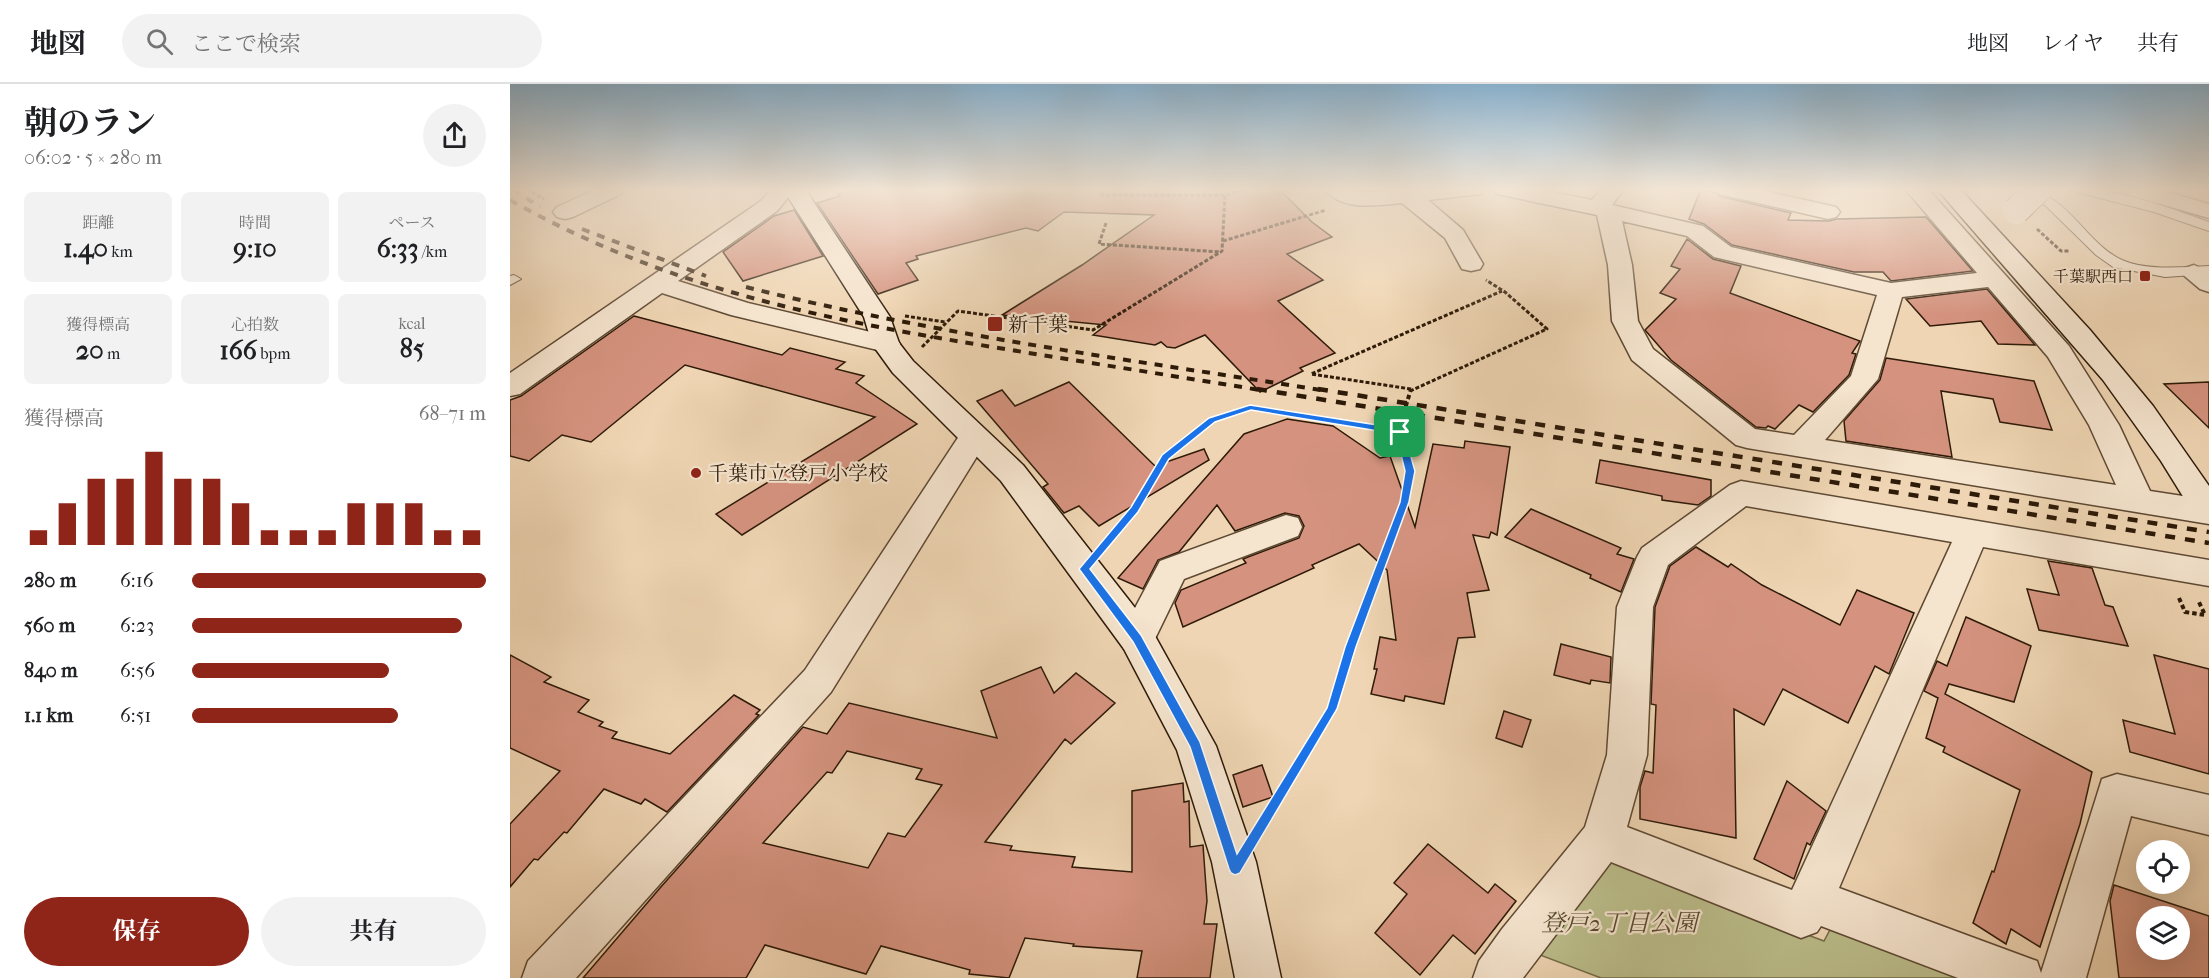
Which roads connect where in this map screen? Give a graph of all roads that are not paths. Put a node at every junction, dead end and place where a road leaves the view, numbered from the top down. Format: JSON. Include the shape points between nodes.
{"nodes":[{"id":1,"x":734,"y":231,"type":"edge"},
{"id":2,"x":821,"y":231,"type":"edge"},
{"id":3,"x":1451,"y":231,"type":"edge"},
{"id":4,"x":1612,"y":231,"type":"edge"},
{"id":5,"x":1694,"y":231,"type":"edge"},
{"id":6,"x":1952,"y":231,"type":"edge"},
{"id":7,"x":1986,"y":231,"type":"edge"},
{"id":8,"x":2079,"y":231,"type":"edge"},
{"id":9,"x":1471,"y":264,"type":"road end"},
{"id":10,"x":2204,"y":276,"type":"edge"},
{"id":11,"x":1994,"y":279,"type":"junction"},
{"id":12,"x":658,"y":284,"type":"junction"},
{"id":13,"x":1891,"y":291,"type":"junction"},
{"id":14,"x":895,"y":355,"type":"junction"},
{"id":15,"x":510,"y":387,"type":"edge"},
{"id":16,"x":974,"y":437,"type":"junction"},
{"id":17,"x":1801,"y":447,"type":"junction"},
{"id":18,"x":2139,"y":502,"type":"junction"},
{"id":19,"x":2204,"y":503,"type":"edge"},
{"id":20,"x":1286,"y":527,"type":"dead end"},
{"id":21,"x":1973,"y":532,"type":"junction"},
{"id":22,"x":2209,"y":573,"type":"edge"},
{"id":23,"x":1137,"y":638,"type":"junction"},
{"id":24,"x":2209,"y":815,"type":"edge"},
{"id":25,"x":1603,"y":838,"type":"junction"},
{"id":26,"x":1810,"y":900,"type":"junction"},
{"id":27,"x":545,"y":978,"type":"edge"},
{"id":28,"x":1258,"y":978,"type":"edge"},
{"id":29,"x":1496,"y":978,"type":"edge"},
{"id":30,"x":2020,"y":978,"type":"edge"},
{"id":31,"x":2063,"y":978,"type":"edge"}],
"edges":[{"from":1,"to":12,"type":"street"},
{"from":2,"to":14,"type":"street","via":[[877,317]]},
{"from":3,"to":9,"type":"street"},
{"from":4,"to":17,"type":"street","via":[[1625,321],[1642,354],[1747,438]]},
{"from":5,"to":13,"type":"street","via":[[1723,252]]},
{"from":6,"to":11,"type":"street"},
{"from":7,"to":19,"type":"street","via":[[2101,359],[2172,451]]},
{"from":8,"to":10,"type":"lane","via":[[2118,264]]},
{"from":11,"to":13,"type":"street"},
{"from":11,"to":18,"type":"street","via":[[2059,352],[2104,425]]},
{"from":12,"to":14,"type":"street"},
{"from":12,"to":15,"type":"street"},
{"from":13,"to":17,"type":"street","via":[[1864,379]]},
{"from":14,"to":16,"type":"street"},
{"from":16,"to":23,"type":"street","via":[[1012,473]]},
{"from":16,"to":27,"type":"street","via":[[818,681]]},
{"from":17,"to":18,"type":"street"},
{"from":18,"to":19,"type":"street"},
{"from":20,"to":23,"type":"street","via":[[1172,570]]},
{"from":21,"to":22,"type":"street"},
{"from":21,"to":25,"type":"street","via":[[1741,493],[1654,557],[1635,607],[1627,755]]},
{"from":21,"to":26,"type":"street"},
{"from":23,"to":28,"type":"street","via":[[1196,746],[1235,869]]},
{"from":24,"to":31,"type":"street","via":[[2117,793]]},
{"from":25,"to":26,"type":"street","via":[[1801,916]]},
{"from":25,"to":29,"type":"street"},
{"from":26,"to":30,"type":"street"}]}
